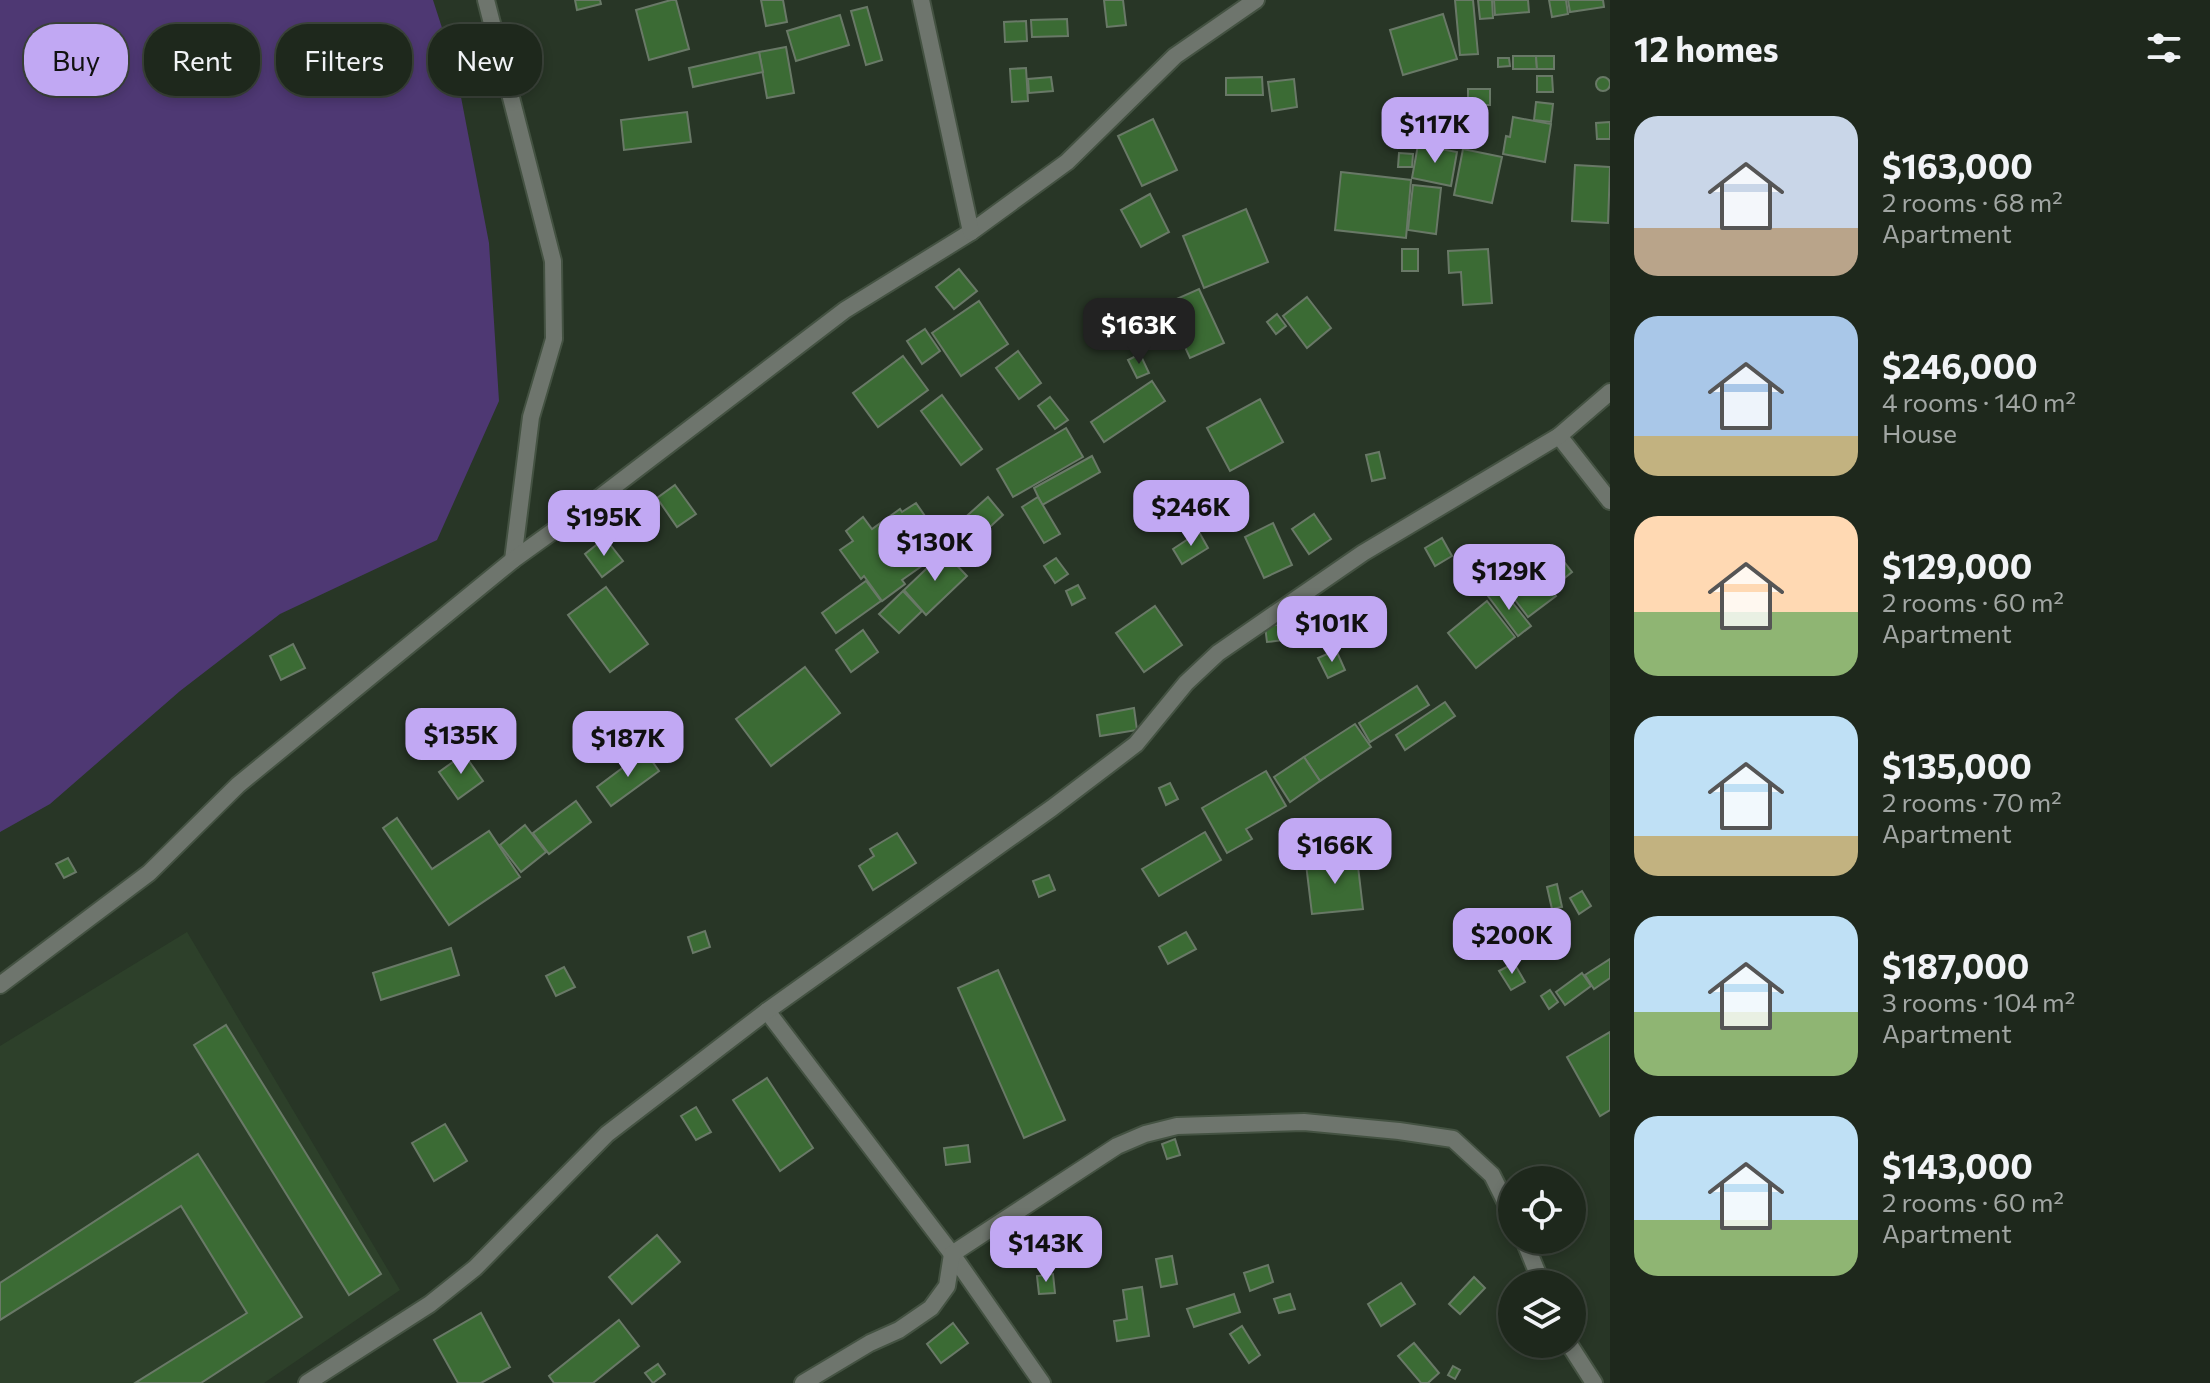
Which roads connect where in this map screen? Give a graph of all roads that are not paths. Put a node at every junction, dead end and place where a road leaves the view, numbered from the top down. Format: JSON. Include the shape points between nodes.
{"nodes":[{"id":1,"x":486,"y":0,"type":"edge"},
{"id":2,"x":921,"y":0,"type":"edge"},
{"id":3,"x":1256,"y":0,"type":"edge"},
{"id":4,"x":971,"y":232,"type":"junction"},
{"id":5,"x":1610,"y":392,"type":"edge"},
{"id":6,"x":1559,"y":436,"type":"junction"},
{"id":7,"x":1610,"y":501,"type":"edge"},
{"id":8,"x":513,"y":560,"type":"junction"},
{"id":9,"x":0,"y":985,"type":"edge"},
{"id":10,"x":767,"y":1011,"type":"junction"},
{"id":11,"x":1498,"y":1187,"type":"edge"},
{"id":12,"x":952,"y":1254,"type":"junction"},
{"id":13,"x":1578,"y":1358,"type":"edge"},
{"id":14,"x":307,"y":1383,"type":"edge"},
{"id":15,"x":803,"y":1383,"type":"edge"},
{"id":16,"x":1042,"y":1383,"type":"edge"},
{"id":17,"x":1594,"y":1383,"type":"edge"}],
"edges":[{"from":1,"to":8,"type":"street","via":[[553,261],[554,339],[531,417]]},
{"from":2,"to":4,"type":"street"},
{"from":3,"to":4,"type":"street","via":[[1175,56],[1067,162]]},
{"from":4,"to":8,"type":"street","via":[[845,310]]},
{"from":5,"to":6,"type":"street"},
{"from":6,"to":7,"type":"street"},
{"from":6,"to":10,"type":"street","via":[[1363,553],[1218,653],[1136,744]]},
{"from":8,"to":9,"type":"street","via":[[238,785],[149,873]]},
{"from":10,"to":12,"type":"street"},
{"from":10,"to":14,"type":"street","via":[[607,1134],[475,1268],[430,1304]]},
{"from":11,"to":12,"type":"street","via":[[1453,1139],[1304,1122],[1177,1126],[1117,1146]]},
{"from":12,"to":15,"type":"street","via":[[947,1286],[931,1308]]},
{"from":12,"to":16,"type":"street"},
{"from":13,"to":17,"type":"street"}]}
